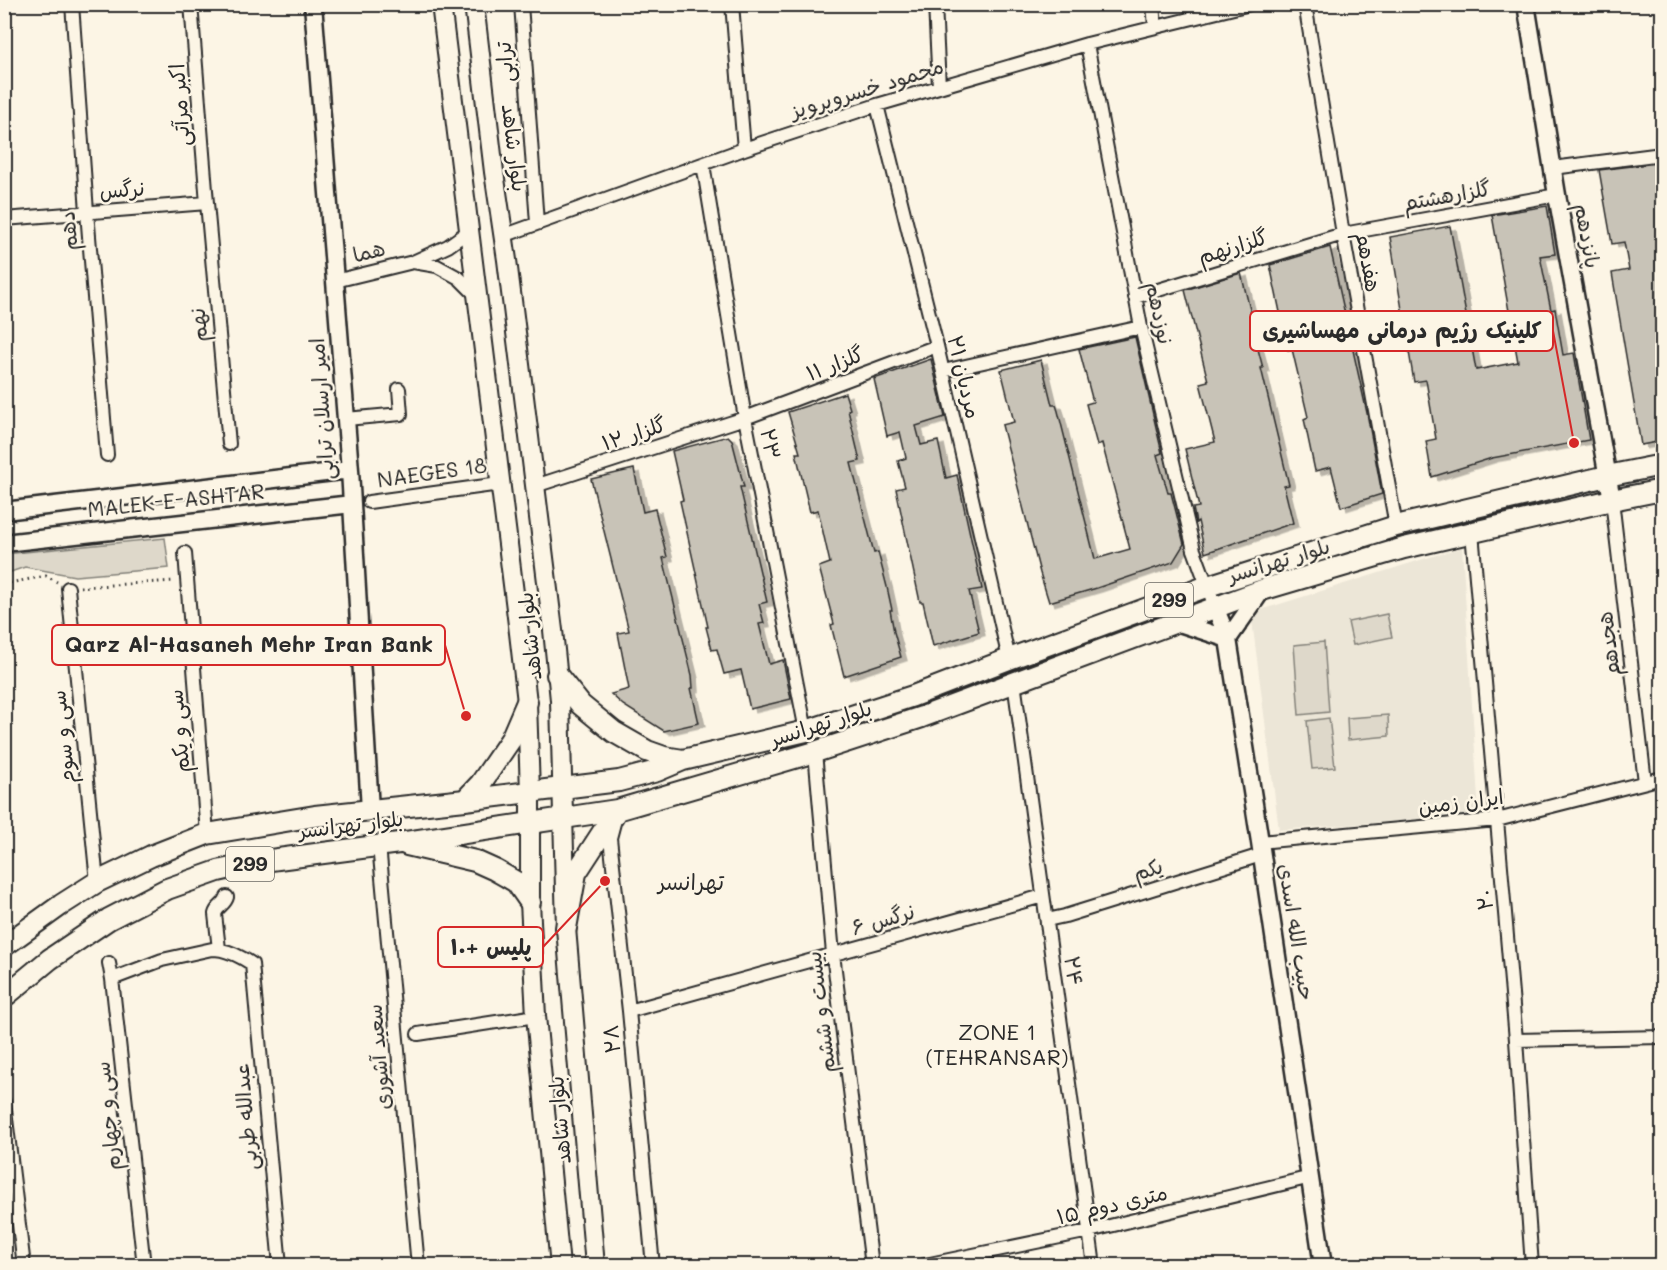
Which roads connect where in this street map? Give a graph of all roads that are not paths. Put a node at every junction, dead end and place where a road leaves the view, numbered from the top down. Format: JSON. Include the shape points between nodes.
{"nodes":[{"id":1,"x":72,"y":4,"type":"edge"},
{"id":2,"x":191,"y":4,"type":"edge"},
{"id":3,"x":313,"y":4,"type":"edge"},
{"id":4,"x":441,"y":4,"type":"edge"},
{"id":5,"x":474,"y":4,"type":"edge"},
{"id":6,"x":520,"y":4,"type":"edge"},
{"id":7,"x":732,"y":4,"type":"edge"},
{"id":8,"x":935,"y":4,"type":"edge"},
{"id":9,"x":1153,"y":4,"type":"edge"},
{"id":10,"x":1250,"y":4,"type":"edge"},
{"id":11,"x":1305,"y":4,"type":"edge"},
{"id":12,"x":1526,"y":4,"type":"edge"},
{"id":13,"x":1155,"y":27,"type":"junction"},
{"id":14,"x":1087,"y":44,"type":"junction"},
{"id":15,"x":939,"y":87,"type":"junction"},
{"id":16,"x":877,"y":105,"type":"junction"},
{"id":17,"x":744,"y":149,"type":"junction"},
{"id":18,"x":1662,"y":154,"type":"edge"},
{"id":19,"x":703,"y":164,"type":"junction"},
{"id":20,"x":1553,"y":168,"type":"junction"},
{"id":21,"x":1557,"y":195,"type":"junction"},
{"id":22,"x":207,"y":203,"type":"junction"},
{"id":23,"x":87,"y":212,"type":"junction"},
{"id":24,"x":4,"y":219,"type":"edge"},
{"id":25,"x":537,"y":224,"type":"junction"},
{"id":26,"x":469,"y":231,"type":"junction"},
{"id":27,"x":1343,"y":234,"type":"junction"},
{"id":28,"x":503,"y":236,"type":"junction"},
{"id":29,"x":413,"y":262,"type":"junction"},
{"id":30,"x":335,"y":281,"type":"junction"},
{"id":31,"x":477,"y":296,"type":"junction"},
{"id":32,"x":1135,"y":297,"type":"junction"},
{"id":33,"x":1141,"y":327,"type":"junction"},
{"id":34,"x":937,"y":346,"type":"junction"},
{"id":35,"x":943,"y":371,"type":"junction"},
{"id":36,"x":399,"y":389,"type":"dead end"},
{"id":37,"x":346,"y":418,"type":"junction"},
{"id":38,"x":746,"y":418,"type":"junction"},
{"id":39,"x":229,"y":444,"type":"dead end"},
{"id":40,"x":107,"y":455,"type":"dead end"},
{"id":41,"x":1662,"y":465,"type":"edge"},
{"id":42,"x":350,"y":470,"type":"junction"},
{"id":43,"x":1607,"y":476,"type":"junction"},
{"id":44,"x":500,"y":484,"type":"junction"},
{"id":45,"x":535,"y":486,"type":"junction"},
{"id":46,"x":1662,"y":490,"type":"edge"},
{"id":47,"x":1612,"y":500,"type":"junction"},
{"id":48,"x":369,"y":502,"type":"dead end"},
{"id":49,"x":352,"y":504,"type":"junction"},
{"id":50,"x":4,"y":511,"type":"edge"},
{"id":51,"x":1396,"y":526,"type":"junction"},
{"id":52,"x":1472,"y":532,"type":"junction"},
{"id":53,"x":4,"y":543,"type":"edge"},
{"id":54,"x":184,"y":553,"type":"dead end"},
{"id":55,"x":1234,"y":578,"type":"junction"},
{"id":56,"x":1208,"y":586,"type":"junction"},
{"id":57,"x":68,"y":588,"type":"road end"},
{"id":58,"x":1262,"y":590,"type":"junction"},
{"id":59,"x":1186,"y":594,"type":"junction"},
{"id":60,"x":1240,"y":598,"type":"junction"},
{"id":61,"x":1215,"y":607,"type":"junction"},
{"id":62,"x":1194,"y":615,"type":"junction"},
{"id":63,"x":1176,"y":622,"type":"junction"},
{"id":64,"x":1228,"y":639,"type":"junction"},
{"id":65,"x":1009,"y":659,"type":"junction"},
{"id":66,"x":557,"y":675,"type":"junction"},
{"id":67,"x":1014,"y":682,"type":"junction"},
{"id":68,"x":560,"y":700,"type":"junction"},
{"id":69,"x":526,"y":702,"type":"junction"},
{"id":70,"x":806,"y":731,"type":"junction"},
{"id":71,"x":815,"y":752,"type":"junction"},
{"id":72,"x":683,"y":760,"type":"junction"},
{"id":73,"x":1662,"y":778,"type":"edge"},
{"id":74,"x":1645,"y":782,"type":"junction"},
{"id":75,"x":562,"y":788,"type":"junction"},
{"id":76,"x":530,"y":792,"type":"junction"},
{"id":77,"x":465,"y":800,"type":"junction"},
{"id":78,"x":370,"y":810,"type":"junction"},
{"id":79,"x":617,"y":810,"type":"junction"},
{"id":80,"x":562,"y":819,"type":"junction"},
{"id":81,"x":1497,"y":820,"type":"junction"},
{"id":82,"x":530,"y":824,"type":"junction"},
{"id":83,"x":207,"y":834,"type":"junction"},
{"id":84,"x":399,"y":843,"type":"junction"},
{"id":85,"x":379,"y":845,"type":"junction"},
{"id":86,"x":1261,"y":848,"type":"junction"},
{"id":87,"x":97,"y":882,"type":"junction"},
{"id":88,"x":1043,"y":896,"type":"junction"},
{"id":89,"x":227,"y":897,"type":"dead end"},
{"id":90,"x":530,"y":902,"type":"junction"},
{"id":91,"x":1047,"y":920,"type":"junction"},
{"id":92,"x":566,"y":928,"type":"junction"},
{"id":93,"x":4,"y":946,"type":"edge"},
{"id":94,"x":219,"y":949,"type":"junction"},
{"id":95,"x":833,"y":954,"type":"junction"},
{"id":96,"x":109,"y":963,"type":"dead end"},
{"id":97,"x":112,"y":979,"type":"junction"},
{"id":98,"x":4,"y":997,"type":"edge"},
{"id":99,"x":629,"y":1011,"type":"junction"},
{"id":100,"x":536,"y":1016,"type":"junction"},
{"id":101,"x":418,"y":1034,"type":"dead end"},
{"id":102,"x":1662,"y":1037,"type":"edge"},
{"id":103,"x":1516,"y":1040,"type":"junction"},
{"id":104,"x":4,"y":1102,"type":"edge"},
{"id":105,"x":1311,"y":1177,"type":"junction"},
{"id":106,"x":1089,"y":1231,"type":"junction"},
{"id":107,"x":24,"y":1266,"type":"edge"},
{"id":108,"x":144,"y":1266,"type":"edge"},
{"id":109,"x":280,"y":1266,"type":"edge"},
{"id":110,"x":418,"y":1266,"type":"edge"},
{"id":111,"x":560,"y":1266,"type":"edge"},
{"id":112,"x":595,"y":1266,"type":"edge"},
{"id":113,"x":653,"y":1266,"type":"edge"},
{"id":114,"x":872,"y":1266,"type":"edge"},
{"id":115,"x":920,"y":1266,"type":"edge"},
{"id":116,"x":1094,"y":1266,"type":"edge"},
{"id":117,"x":1323,"y":1266,"type":"edge"},
{"id":118,"x":1532,"y":1266,"type":"edge"}],
"edges":[{"from":1,"to":23,"type":"street","name":"دهم"},
{"from":2,"to":22,"type":"street","name":"اکبر مرآتی"},
{"from":3,"to":30,"type":"street","name":"امیر ارسلان ترابی"},
{"from":4,"to":26,"type":"main road","name":"بلوار شاهد"},
{"from":5,"to":28,"type":"main road","name":"بلوار شاهد"},
{"from":6,"to":25,"type":"street","name":"ترابی"},
{"from":7,"to":17,"type":"street"},
{"from":8,"to":15,"type":"street"},
{"from":9,"to":13,"type":"street"},
{"from":10,"to":13,"type":"street","name":"محمود خسروپرویز"},
{"from":11,"to":27,"type":"street","name":"هفدهم"},
{"from":12,"to":20,"type":"street","name":"پانزدهم"},
{"from":13,"to":14,"type":"street","name":"محمود خسروپرویز"},
{"from":14,"to":15,"type":"street","name":"محمود خسروپرویز"},
{"from":14,"to":32,"type":"street","name":"نوزدهم"},
{"from":15,"to":16,"type":"street","name":"محمود خسروپرویز"},
{"from":16,"to":17,"type":"street","name":"محمود خسروپرویز"},
{"from":16,"to":34,"type":"street","name":"۲۱ مردیان"},
{"from":17,"to":19,"type":"street","name":"محمود خسروپرویز"},
{"from":18,"to":20,"type":"street"},
{"from":19,"to":25,"type":"street","name":"محمود خسروپرویز"},
{"from":19,"to":38,"type":"street","name":"۲۳"},
{"from":20,"to":21,"type":"street","name":"پانزدهم"},
{"from":21,"to":27,"type":"street","name":"گلزارهشتم"},
{"from":21,"to":43,"type":"street","name":"پانزدهم"},
{"from":22,"to":23,"type":"street","name":"نرگس"},
{"from":22,"to":39,"type":"street","name":"نهم"},
{"from":23,"to":24,"type":"street","name":"نرگس"},
{"from":23,"to":40,"type":"street","name":"دهم"},
{"from":25,"to":28,"type":"street","name":"محمود خسروپرویز"},
{"from":26,"to":29,"type":"street","name":"هما"},
{"from":26,"to":31,"type":"main road","name":"بلوار شاهد"},
{"from":27,"to":32,"type":"street","name":"گلزارنهم"},
{"from":27,"to":51,"type":"street","name":"هفدهم"},
{"from":28,"to":45,"type":"main road","name":"بلوار شاهد"},
{"from":29,"to":30,"type":"street","name":"هما"},
{"from":29,"to":31,"type":"street","via":[[437,266],[459,278]]},
{"from":30,"to":37,"type":"street","name":"امیر ارسلان ترابی"},
{"from":31,"to":44,"type":"main road","name":"بلوار شاهد"},
{"from":32,"to":33,"type":"street","name":"نوزدهم"},
{"from":33,"to":35,"type":"street"},
{"from":33,"to":56,"type":"street","name":"نوزدهم","via":[[1194,550]]},
{"from":34,"to":35,"type":"street","name":"۲۱ مردیان"},
{"from":34,"to":38,"type":"street","name":"گلزار ۱۱"},
{"from":35,"to":65,"type":"street","name":"۲۱ مردیان"},
{"from":36,"to":37,"type":"street","via":[[401,414]]},
{"from":37,"to":42,"type":"street","name":"امیر ارسلان ترابی"},
{"from":38,"to":45,"type":"street","name":"گلزار ۱۲"},
{"from":38,"to":70,"type":"street","name":"۲۳"},
{"from":41,"to":43,"type":"main road","name":"بلوار تهرانسر","number":"299"},
{"from":42,"to":49,"type":"street","name":"امیر ارسلان ترابی"},
{"from":42,"to":50,"type":"street","name":"MALEK-E-ASHTAR"},
{"from":43,"to":47,"type":"street","name":"پانزدهم"},
{"from":43,"to":51,"type":"main road","name":"بلوار تهرانسر","number":"299"},
{"from":44,"to":48,"type":"street","name":"NAEGES 18"},
{"from":44,"to":69,"type":"main road","name":"بلوار شاهد"},
{"from":45,"to":66,"type":"main road","name":"بلوار شاهد"},
{"from":46,"to":47,"type":"main road","name":"بلوار تهرانسر"},
{"from":47,"to":52,"type":"main road","name":"بلوار تهرانسر"},
{"from":47,"to":74,"type":"street","name":"هجدهم"},
{"from":49,"to":53,"type":"street","name":"MALEK-E-ASHTAR"},
{"from":49,"to":78,"type":"street","name":"امیر ارسلان ترابی"},
{"from":51,"to":55,"type":"main road","name":"بلوار تهرانسر","number":"299"},
{"from":52,"to":58,"type":"main road","name":"بلوار تهرانسر"},
{"from":52,"to":81,"type":"street","name":"۲۰"},
{"from":54,"to":83,"type":"street","name":"سی و یکم"},
{"from":55,"to":56,"type":"main road","name":"بلوار تهرانسر","number":"299"},
{"from":55,"to":60,"type":"main road","via":[[1223,590],[1226,597]]},
{"from":56,"to":59,"type":"main road","name":"بلوار تهرانسر","number":"299"},
{"from":56,"to":61,"type":"street","name":"نوزدهم"},
{"from":57,"to":87,"type":"street","name":"سی و سوم"},
{"from":58,"to":60,"type":"main road","name":"بلوار تهرانسر"},
{"from":58,"to":64,"type":"street"},
{"from":59,"to":62,"type":"main road","via":[[1198,599],[1200,606]]},
{"from":59,"to":65,"type":"main road","name":"بلوار تهرانسر","number":"299"},
{"from":60,"to":61,"type":"main road","name":"بلوار تهرانسر"},
{"from":61,"to":62,"type":"main road","name":"بلوار تهرانسر"},
{"from":61,"to":64,"type":"street","name":"حبیب الله اسدی"},
{"from":62,"to":63,"type":"main road","name":"بلوار تهرانسر"},
{"from":63,"to":64,"type":"street"},
{"from":63,"to":67,"type":"main road","name":"بلوار تهرانسر"},
{"from":64,"to":86,"type":"street","name":"حبیب الله اسدی"},
{"from":65,"to":70,"type":"main road","name":"بلوار تهرانسر","number":"299"},
{"from":66,"to":68,"type":"main road","name":"بلوار شاهد"},
{"from":66,"to":72,"type":"main road","via":[[581,705],[614,732],[647,751]]},
{"from":67,"to":71,"type":"main road","name":"بلوار تهرانسر"},
{"from":67,"to":88,"type":"street","name":"۲۴"},
{"from":68,"to":69,"type":"main road"},
{"from":68,"to":75,"type":"main road","name":"بلوار شاهد"},
{"from":69,"to":76,"type":"main road","name":"بلوار شاهد"},
{"from":69,"to":77,"type":"main road","via":[[511,739]]},
{"from":70,"to":72,"type":"main road","name":"بلوار تهرانسر","number":"299"},
{"from":71,"to":79,"type":"main road","name":"بلوار تهرانسر"},
{"from":71,"to":95,"type":"street","name":"بیست و ششم"},
{"from":72,"to":75,"type":"main road","name":"بلوار تهرانسر","number":"299","via":[[619,781]]},
{"from":73,"to":74,"type":"street","name":"ایران زمین"},
{"from":74,"to":81,"type":"street","name":"ایران زمین"},
{"from":75,"to":76,"type":"main road","name":"بلوار تهرانسر","number":"299"},
{"from":75,"to":80,"type":"main road","name":"بلوار شاهد"},
{"from":76,"to":77,"type":"main road","name":"بلوار تهرانسر","number":"299"},
{"from":76,"to":82,"type":"main road","name":"بلوار شاهد"},
{"from":77,"to":78,"type":"main road","name":"بلوار تهرانسر","number":"299"},
{"from":78,"to":83,"type":"main road","name":"بلوار تهرانسر","number":"299"},
{"from":79,"to":80,"type":"main road","name":"بلوار تهرانسر","number":"299"},
{"from":79,"to":92,"type":"main road","via":[[576,873]]},
{"from":79,"to":99,"type":"street","name":"۲۸","via":[[610,838]]},
{"from":80,"to":82,"type":"main road","name":"بلوار تهرانسر","number":"299"},
{"from":80,"to":92,"type":"main road","name":"بلوار شاهد"},
{"from":81,"to":86,"type":"street","name":"ایران زمین"},
{"from":81,"to":103,"type":"street","name":"۲۰"},
{"from":82,"to":84,"type":"main road","name":"بلوار تهرانسر","number":"299"},
{"from":82,"to":90,"type":"main road","name":"بلوار شاهد"},
{"from":83,"to":87,"type":"main road","name":"بلوار تهرانسر","number":"299"},
{"from":84,"to":85,"type":"main road","name":"بلوار تهرانسر","number":"299"},
{"from":84,"to":90,"type":"main road","via":[[475,861],[495,870],[516,882]]},
{"from":85,"to":98,"type":"main road","name":"بلوار تهرانسر","number":"299","via":[[263,861],[167,889],[109,919],[50,959]]},
{"from":85,"to":110,"type":"street","name":"سعید آشوری"},
{"from":86,"to":91,"type":"street","name":"یکم"},
{"from":86,"to":105,"type":"street","name":"حبیب الله اسدی"},
{"from":87,"to":93,"type":"main road","name":"بلوار تهرانسر","number":"299"},
{"from":88,"to":91,"type":"street","name":"۲۴"},
{"from":88,"to":95,"type":"street","name":"نرگس ۶"},
{"from":89,"to":94,"type":"street","via":[[215,914]]},
{"from":90,"to":100,"type":"main road","name":"بلوار شاهد"},
{"from":91,"to":106,"type":"street","name":"۲۴"},
{"from":92,"to":112,"type":"main road","name":"بلوار شاهد"},
{"from":94,"to":97,"type":"street","via":[[162,960]]},
{"from":94,"to":109,"type":"street","name":"عبدالله طربی","via":[[252,964]]},
{"from":95,"to":99,"type":"street","name":"نرگس ۶"},
{"from":95,"to":114,"type":"street","name":"بیست و ششم"},
{"from":96,"to":97,"type":"street","name":"سی و چهارم"},
{"from":97,"to":108,"type":"street","name":"سی و چهارم"},
{"from":99,"to":113,"type":"street","name":"۲۸"},
{"from":100,"to":101,"type":"street"},
{"from":100,"to":111,"type":"main road","name":"بلوار شاهد"},
{"from":102,"to":103,"type":"street"},
{"from":103,"to":118,"type":"street","name":"۲۰"},
{"from":104,"to":107,"type":"street"},
{"from":105,"to":106,"type":"street","name":"۱۵ متری دوم"},
{"from":105,"to":117,"type":"street","name":"حبیب الله اسدی"},
{"from":106,"to":115,"type":"street","name":"۱۵ متری دوم"},
{"from":106,"to":116,"type":"street","name":"۲۴"}]}
